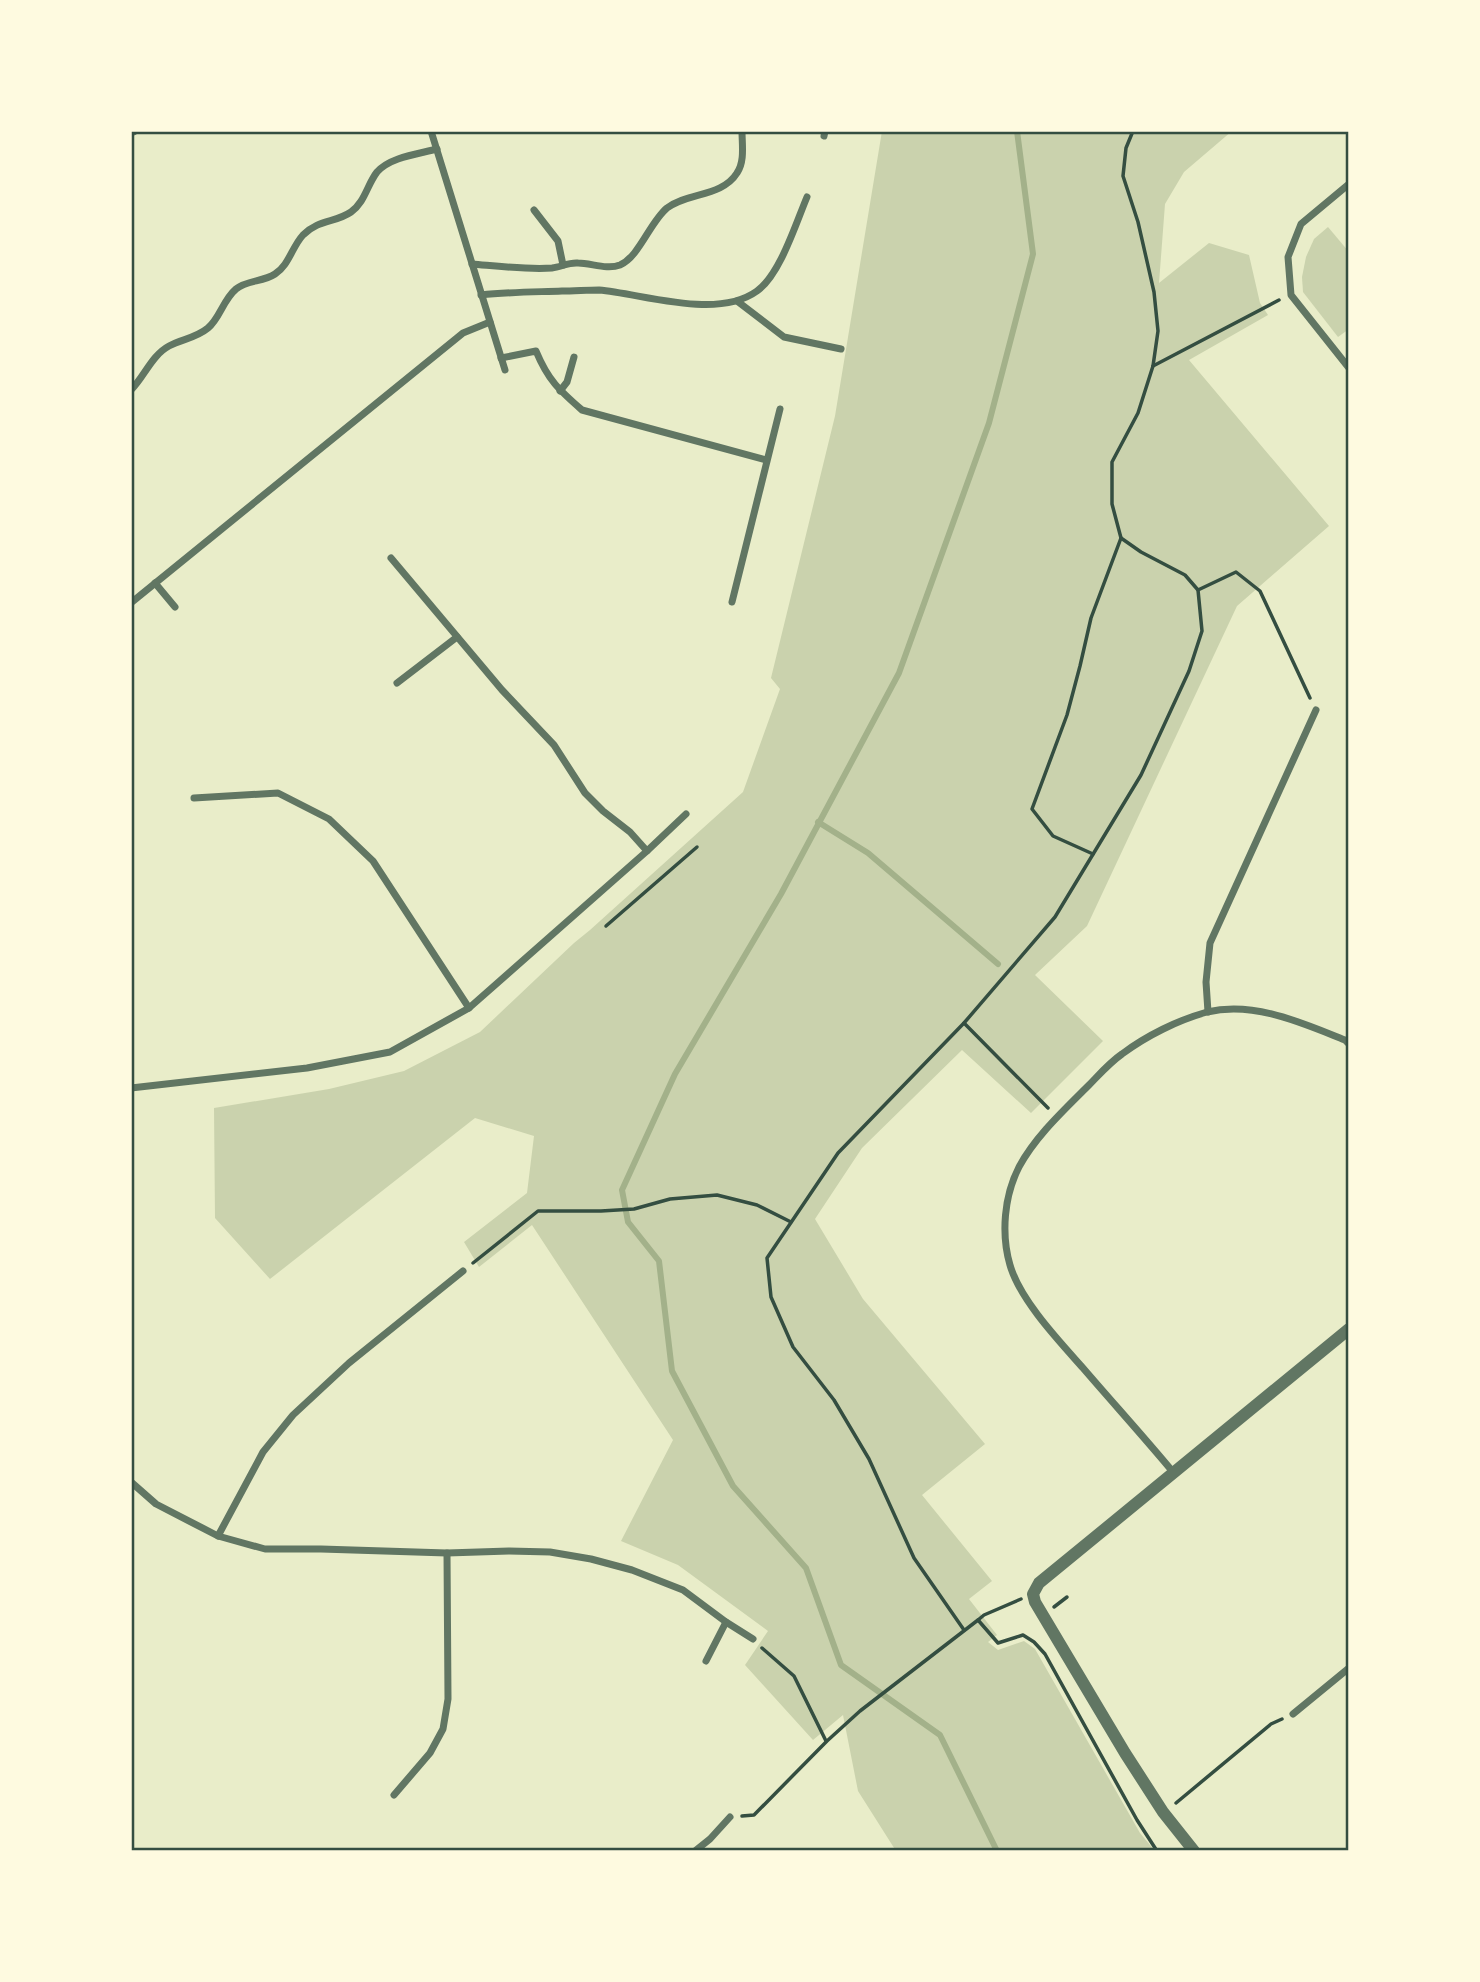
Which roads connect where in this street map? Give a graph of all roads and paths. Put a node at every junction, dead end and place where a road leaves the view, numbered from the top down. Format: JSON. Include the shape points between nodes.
{"nodes":[{"id":1,"x":431,"y":131,"type":"edge"},
{"id":2,"x":742,"y":131,"type":"edge"},
{"id":3,"x":1133,"y":131,"type":"edge"},
{"id":4,"x":436,"y":149,"type":"junction"},
{"id":5,"x":1349,"y":184,"type":"edge"},
{"id":6,"x":807,"y":197,"type":"dead end"},
{"id":7,"x":534,"y":210,"type":"dead end"},
{"id":8,"x":472,"y":264,"type":"junction"},
{"id":9,"x":563,"y":265,"type":"junction"},
{"id":10,"x":481,"y":295,"type":"junction"},
{"id":11,"x":1291,"y":295,"type":"junction"},
{"id":12,"x":737,"y":301,"type":"junction"},
{"id":13,"x":490,"y":322,"type":"junction"},
{"id":14,"x":841,"y":349,"type":"dead end"},
{"id":15,"x":574,"y":357,"type":"dead end"},
{"id":16,"x":501,"y":358,"type":"junction"},
{"id":17,"x":1153,"y":366,"type":"junction"},
{"id":18,"x":1349,"y":368,"type":"edge"},
{"id":19,"x":505,"y":370,"type":"dead end"},
{"id":20,"x":131,"y":390,"type":"edge"},
{"id":21,"x":560,"y":391,"type":"junction"},
{"id":22,"x":780,"y":409,"type":"dead end"},
{"id":23,"x":766,"y":460,"type":"junction"},
{"id":24,"x":1121,"y":538,"type":"junction"},
{"id":25,"x":391,"y":558,"type":"dead end"},
{"id":26,"x":155,"y":583,"type":"junction"},
{"id":27,"x":1198,"y":590,"type":"junction"},
{"id":28,"x":132,"y":602,"type":"edge"},
{"id":29,"x":732,"y":602,"type":"dead end"},
{"id":30,"x":175,"y":607,"type":"dead end"},
{"id":31,"x":457,"y":637,"type":"junction"},
{"id":32,"x":397,"y":683,"type":"dead end"},
{"id":33,"x":1316,"y":710,"type":"joint"},
{"id":34,"x":194,"y":798,"type":"dead end"},
{"id":35,"x":686,"y":814,"type":"dead end"},
{"id":36,"x":697,"y":847,"type":"dead end"},
{"id":37,"x":647,"y":851,"type":"junction"},
{"id":38,"x":1093,"y":854,"type":"junction"},
{"id":39,"x":606,"y":926,"type":"dead end"},
{"id":40,"x":469,"y":1008,"type":"junction"},
{"id":41,"x":1208,"y":1012,"type":"junction"},
{"id":42,"x":964,"y":1023,"type":"junction"},
{"id":43,"x":1347,"y":1040,"type":"edge"},
{"id":44,"x":131,"y":1088,"type":"edge"},
{"id":45,"x":1057,"y":1117,"type":"junction"},
{"id":46,"x":791,"y":1222,"type":"junction"},
{"id":47,"x":463,"y":1271,"type":"joint"},
{"id":48,"x":1349,"y":1329,"type":"edge"},
{"id":49,"x":1173,"y":1472,"type":"junction"},
{"id":50,"x":131,"y":1482,"type":"edge"},
{"id":51,"x":218,"y":1536,"type":"junction"},
{"id":52,"x":447,"y":1553,"type":"junction"},
{"id":53,"x":1033,"y":1594,"type":"junction"},
{"id":54,"x":978,"y":1620,"type":"junction"},
{"id":55,"x":726,"y":1622,"type":"junction"},
{"id":56,"x":964,"y":1630,"type":"junction"},
{"id":57,"x":753,"y":1639,"type":"joint"},
{"id":58,"x":706,"y":1661,"type":"dead end"},
{"id":59,"x":1349,"y":1668,"type":"edge"},
{"id":60,"x":1293,"y":1714,"type":"joint"},
{"id":61,"x":827,"y":1741,"type":"junction"},
{"id":62,"x":394,"y":1795,"type":"dead end"},
{"id":63,"x":1163,"y":1812,"type":"junction"},
{"id":64,"x":730,"y":1817,"type":"joint"},
{"id":65,"x":695,"y":1851,"type":"edge"},
{"id":66,"x":1157,"y":1851,"type":"edge"},
{"id":67,"x":1194,"y":1851,"type":"edge"}],
"edges":[{"from":1,"to":4,"type":"street"},
{"from":2,"to":9,"type":"street","via":[[743,157],[732,180],[669,206],[620,265]]},
{"from":3,"to":17,"type":"path","via":[[1123,176],[1139,222],[1154,292],[1158,331]]},
{"from":4,"to":8,"type":"street"},
{"from":4,"to":20,"type":"street","via":[[378,171],[351,212],[314,226],[275,274],[237,288],[211,326],[159,353]]},
{"from":5,"to":11,"type":"street","via":[[1301,223],[1288,257]]},
{"from":6,"to":12,"type":"street","via":[[779,264],[758,291]]},
{"from":7,"to":9,"type":"street","via":[[558,241]]},
{"from":8,"to":9,"type":"street"},
{"from":8,"to":10,"type":"street"},
{"from":10,"to":12,"type":"street","via":[[600,290],[713,305]]},
{"from":10,"to":13,"type":"street"},
{"from":11,"to":17,"type":"path"},
{"from":11,"to":18,"type":"street"},
{"from":12,"to":14,"type":"street","via":[[784,337]]},
{"from":13,"to":16,"type":"street"},
{"from":13,"to":26,"type":"street","via":[[463,333]]},
{"from":15,"to":21,"type":"street"},
{"from":16,"to":19,"type":"street"},
{"from":16,"to":21,"type":"street","via":[[536,351],[544,372]]},
{"from":17,"to":24,"type":"path","via":[[1138,413],[1112,462],[1112,504]]},
{"from":21,"to":23,"type":"street","via":[[582,410]]},
{"from":22,"to":23,"type":"street"},
{"from":23,"to":29,"type":"street"},
{"from":24,"to":27,"type":"path","via":[[1185,575]]},
{"from":24,"to":38,"type":"path","via":[[1091,618],[1066,715],[1032,809],[1053,836]]},
{"from":25,"to":31,"type":"street"},
{"from":26,"to":28,"type":"street"},
{"from":26,"to":30,"type":"street"},
{"from":27,"to":33,"type":"path","via":[[1236,572],[1260,591]]},
{"from":27,"to":38,"type":"path","via":[[1202,631],[1189,671],[1141,775]]},
{"from":31,"to":32,"type":"street"},
{"from":31,"to":37,"type":"street","via":[[554,745],[586,793]]},
{"from":33,"to":41,"type":"street","via":[[1210,943]]},
{"from":34,"to":40,"type":"street","via":[[278,793],[329,820],[373,861]]},
{"from":35,"to":37,"type":"street"},
{"from":36,"to":39,"type":"path"},
{"from":37,"to":40,"type":"street"},
{"from":38,"to":42,"type":"path","via":[[1055,917]]},
{"from":40,"to":44,"type":"street","via":[[390,1052],[307,1068]]},
{"from":41,"to":43,"type":"street","via":[[1246,1009],[1284,1016]]},
{"from":41,"to":45,"type":"street","via":[[1164,1029],[1121,1054]]},
{"from":42,"to":45,"type":"path"},
{"from":42,"to":46,"type":"path","via":[[838,1153]]},
{"from":45,"to":49,"type":"street","via":[[1019,1167],[1008,1196],[1004,1242],[1011,1269],[1058,1340]]},
{"from":46,"to":47,"type":"path","via":[[757,1205],[717,1195],[670,1199],[634,1209],[538,1211]]},
{"from":46,"to":56,"type":"path","via":[[767,1258],[776,1310],[793,1347],[834,1400],[869,1460],[914,1558]]},
{"from":47,"to":51,"type":"street","via":[[293,1415],[263,1452]]},
{"from":48,"to":49,"type":"street"},
{"from":49,"to":53,"type":"street","via":[[1040,1583]]},
{"from":50,"to":51,"type":"street","via":[[156,1504]]},
{"from":51,"to":52,"type":"street","via":[[265,1549]]},
{"from":52,"to":55,"type":"street","via":[[550,1552],[591,1559],[683,1590]]},
{"from":52,"to":62,"type":"street","via":[[448,1699],[443,1729],[430,1753]]},
{"from":53,"to":54,"type":"path"},
{"from":53,"to":63,"type":"street"},
{"from":54,"to":56,"type":"path"},
{"from":54,"to":66,"type":"path","via":[[998,1643],[1023,1635],[1045,1654]]},
{"from":55,"to":57,"type":"street"},
{"from":55,"to":58,"type":"street"},
{"from":56,"to":61,"type":"path"},
{"from":57,"to":61,"type":"path","via":[[794,1676]]},
{"from":59,"to":60,"type":"street"},
{"from":60,"to":63,"type":"path","via":[[1271,1724]]},
{"from":61,"to":64,"type":"path","via":[[754,1815]]},
{"from":63,"to":67,"type":"street"},
{"from":64,"to":65,"type":"street"}]}
